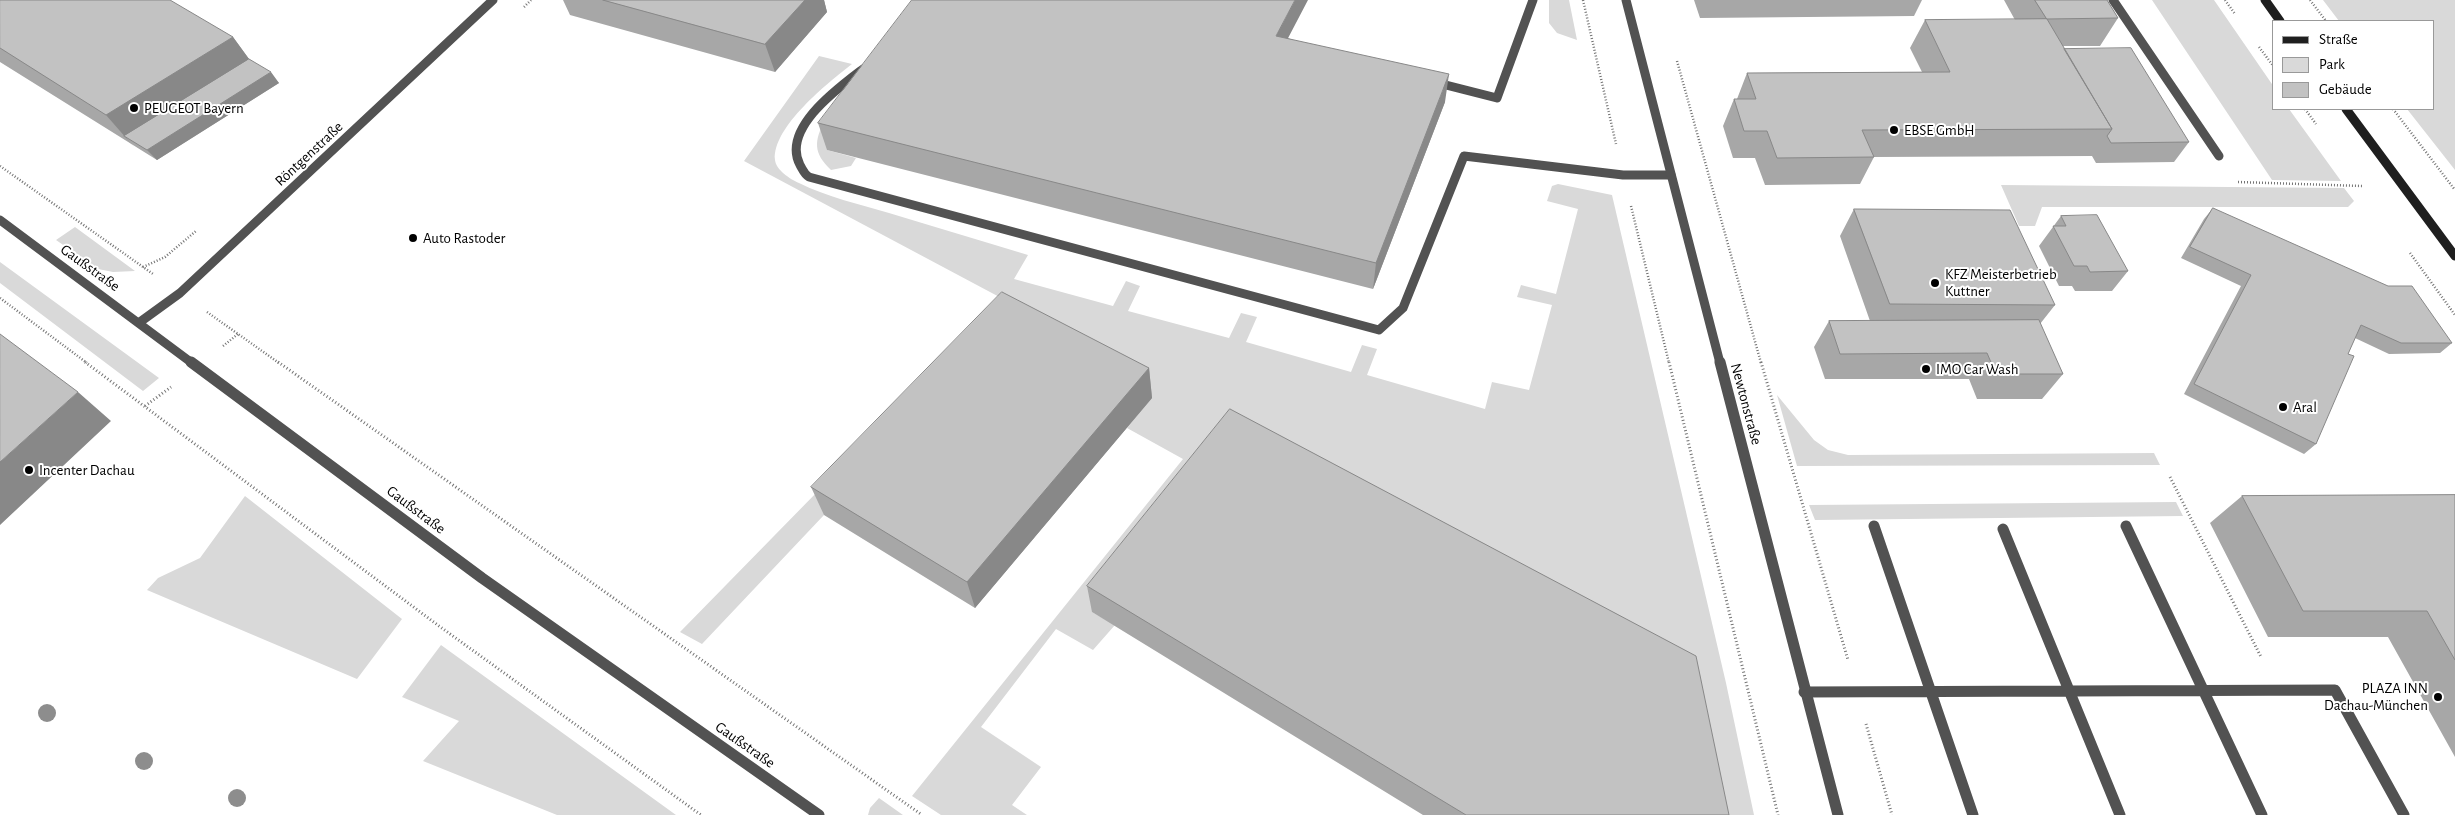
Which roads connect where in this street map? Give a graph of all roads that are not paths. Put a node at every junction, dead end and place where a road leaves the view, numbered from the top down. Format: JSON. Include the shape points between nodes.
{"nodes":[{"id":1,"x":493,"y":0,"type":"edge"},
{"id":2,"x":1534,"y":0,"type":"edge"},
{"id":3,"x":1626,"y":0,"type":"edge"},
{"id":4,"x":2113,"y":0,"type":"edge"},
{"id":5,"x":2264,"y":0,"type":"edge"},
{"id":6,"x":2279,"y":20,"type":"edge"},
{"id":7,"x":875,"y":60,"type":"edge"},
{"id":8,"x":1429,"y":81,"type":"edge"},
{"id":9,"x":2347,"y":110,"type":"edge"},
{"id":10,"x":2219,"y":156,"type":"road end"},
{"id":11,"x":1671,"y":174,"type":"junction"},
{"id":12,"x":0,"y":220,"type":"edge"},
{"id":13,"x":2455,"y":256,"type":"edge"},
{"id":14,"x":140,"y":322,"type":"junction"},
{"id":15,"x":1874,"y":526,"type":"dead end"},
{"id":16,"x":2126,"y":526,"type":"dead end"},
{"id":17,"x":2003,"y":529,"type":"dead end"},
{"id":18,"x":2069,"y":691,"type":"junction"},
{"id":19,"x":2203,"y":691,"type":"junction"},
{"id":20,"x":1804,"y":692,"type":"junction"},
{"id":21,"x":1931,"y":692,"type":"junction"},
{"id":22,"x":819,"y":815,"type":"edge"},
{"id":23,"x":1838,"y":815,"type":"edge"},
{"id":24,"x":1973,"y":815,"type":"edge"},
{"id":25,"x":2120,"y":815,"type":"edge"},
{"id":26,"x":2262,"y":815,"type":"edge"},
{"id":27,"x":2404,"y":815,"type":"edge"}],
"edges":[{"from":1,"to":14,"type":"street","name":"Röntgenstraße","via":[[180,293]]},
{"from":2,"to":8,"type":"street","via":[[1497,98]]},
{"from":3,"to":11,"type":"street","name":"Newtonstraße"},
{"from":4,"to":10,"type":"street"},
{"from":5,"to":6,"type":"main road"},
{"from":7,"to":11,"type":"street","via":[[823,100],[808,119],[796,144],[804,173],[821,182],[1379,330],[1403,308],[1464,156],[1623,175]]},
{"from":9,"to":13,"type":"main road"},
{"from":11,"to":20,"type":"street","name":"Newtonstraße"},
{"from":12,"to":14,"type":"street","name":"Gaußstraße"},
{"from":14,"to":22,"type":"street","name":"Gaußstraße","via":[[482,578]]},
{"from":15,"to":21,"type":"street"},
{"from":16,"to":19,"type":"street"},
{"from":17,"to":18,"type":"street"},
{"from":18,"to":19,"type":"street"},
{"from":18,"to":21,"type":"street"},
{"from":18,"to":25,"type":"street"},
{"from":19,"to":26,"type":"street"},
{"from":19,"to":27,"type":"street","via":[[2335,690]]},
{"from":20,"to":21,"type":"street"},
{"from":20,"to":23,"type":"street","name":"Newtonstraße"},
{"from":21,"to":24,"type":"street"}]}
